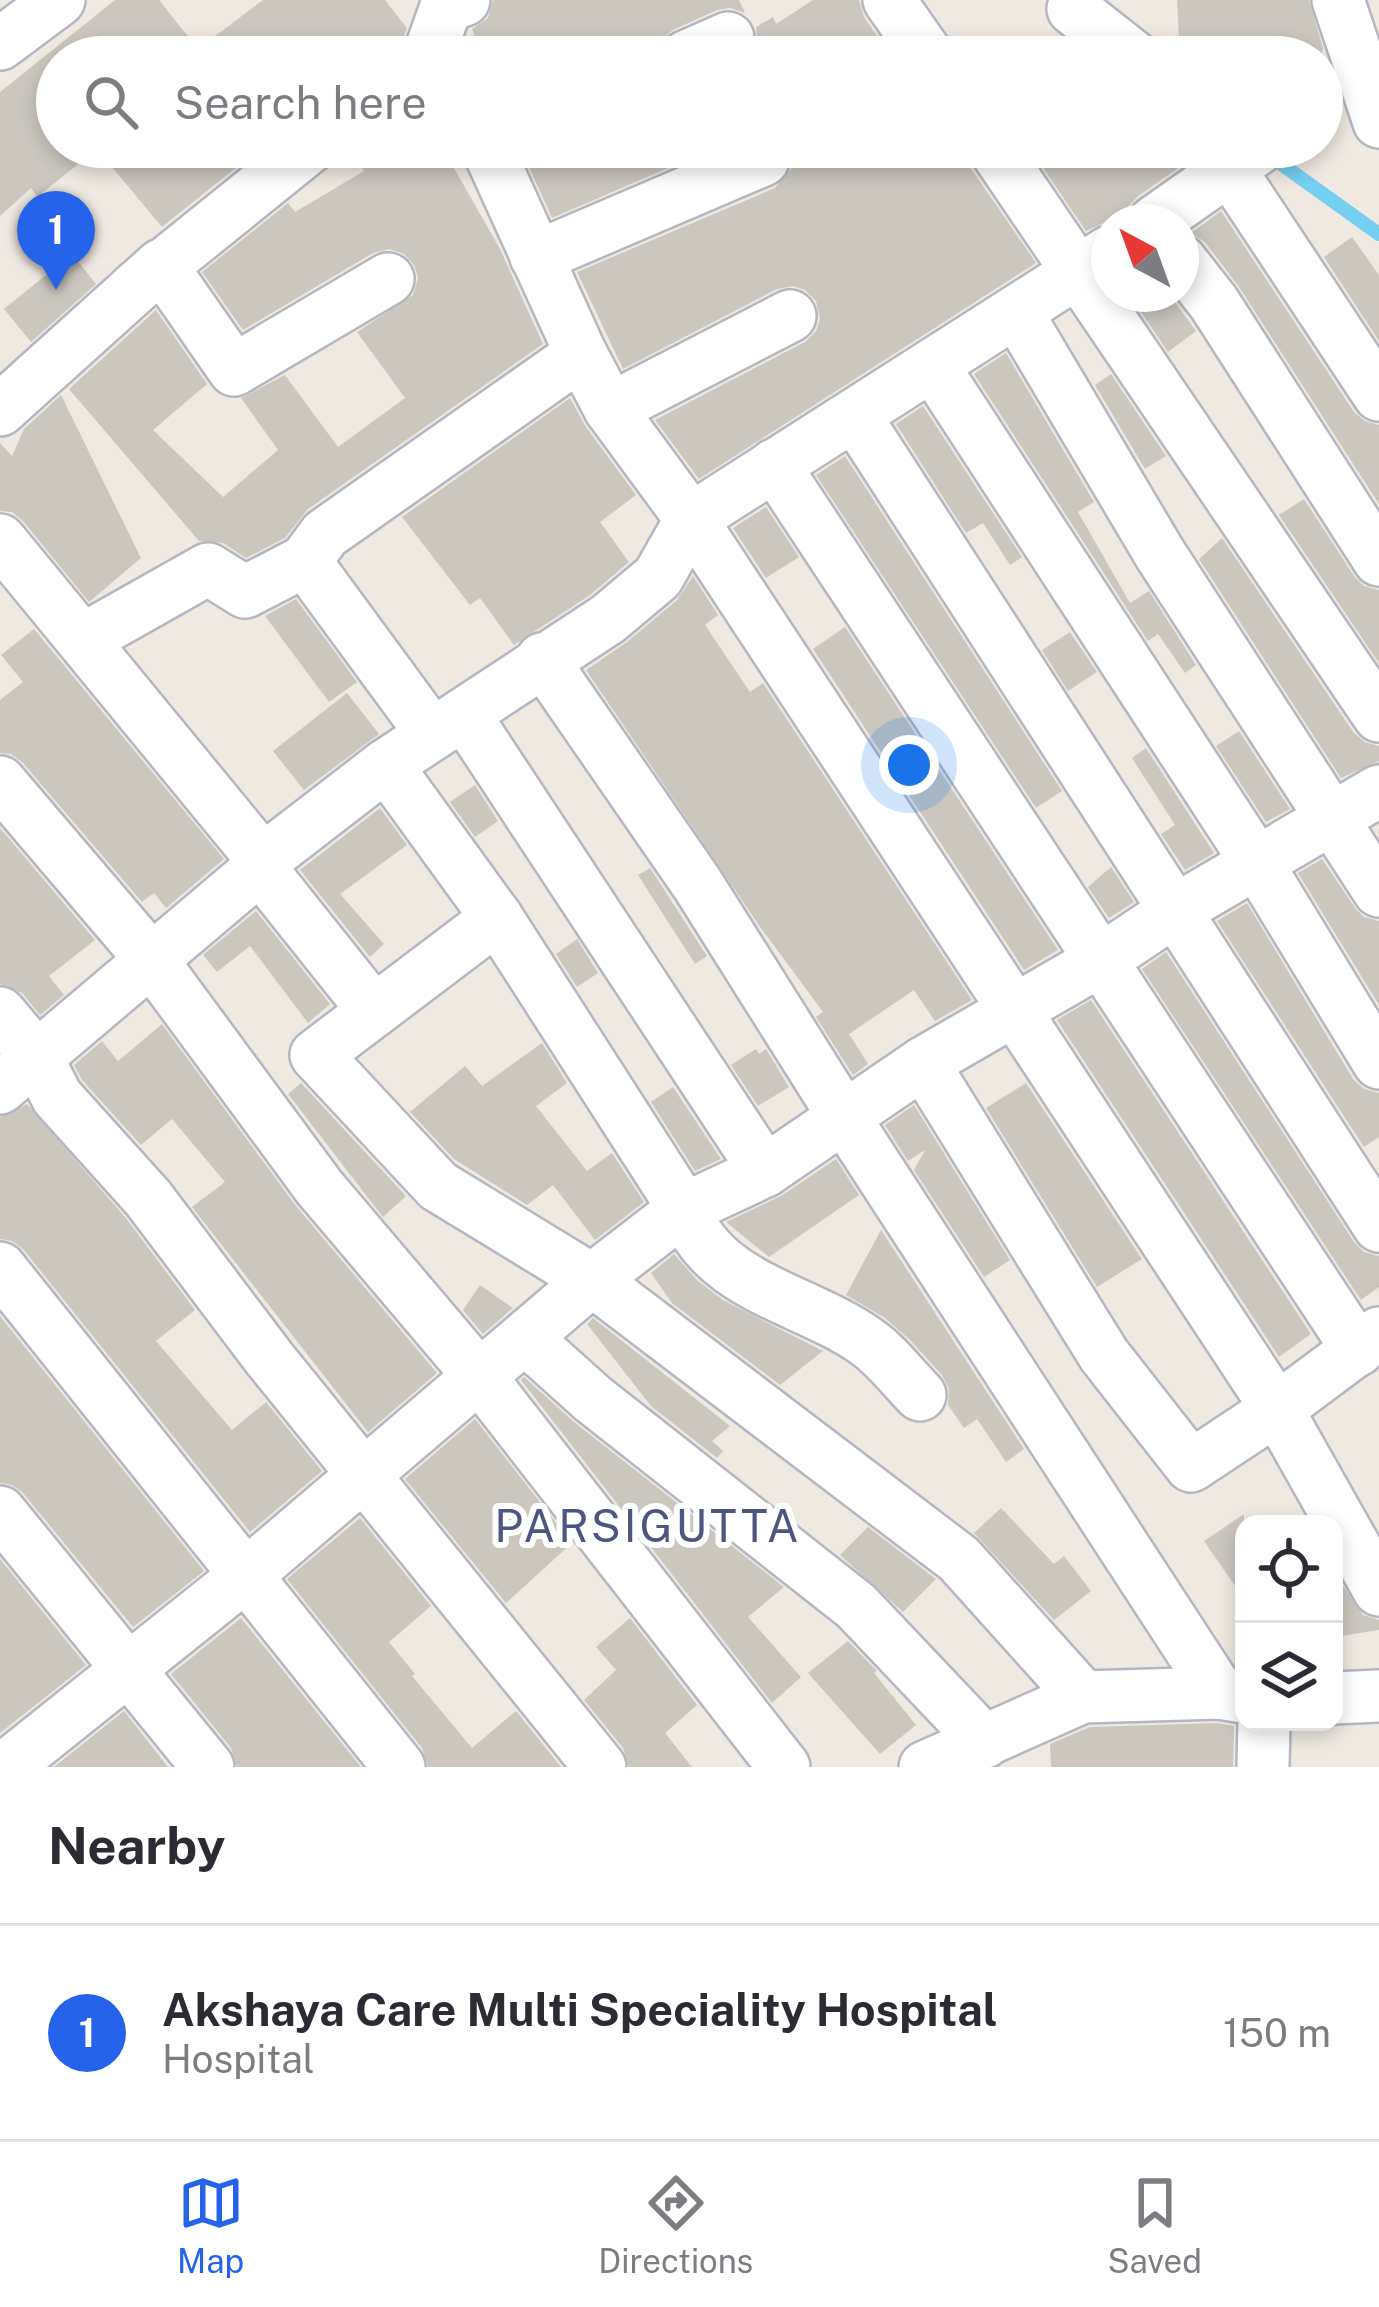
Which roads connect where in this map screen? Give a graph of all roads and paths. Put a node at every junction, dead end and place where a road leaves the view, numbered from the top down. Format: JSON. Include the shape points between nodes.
{"nodes":[{"id":1,"x":59,"y":0,"type":"edge"},
{"id":2,"x":889,"y":0,"type":"edge"},
{"id":3,"x":1337,"y":0,"type":"edge"},
{"id":4,"x":452,"y":2,"type":"edge"},
{"id":5,"x":1073,"y":9,"type":"dead end"},
{"id":6,"x":437,"y":36,"type":"edge"},
{"id":7,"x":458,"y":36,"type":"edge"},
{"id":8,"x":914,"y":36,"type":"edge"},
{"id":9,"x":1107,"y":36,"type":"edge"},
{"id":10,"x":0,"y":44,"type":"edge"},
{"id":11,"x":1361,"y":90,"type":"edge"},
{"id":12,"x":283,"y":168,"type":"edge"},
{"id":13,"x":496,"y":168,"type":"edge"},
{"id":14,"x":744,"y":168,"type":"edge"},
{"id":15,"x":1012,"y":168,"type":"edge"},
{"id":16,"x":1231,"y":168,"type":"edge"},
{"id":17,"x":1249,"y":168,"type":"edge"},
{"id":18,"x":1180,"y":204,"type":"edge"},
{"id":19,"x":536,"y":257,"type":"junction"},
{"id":20,"x":1091,"y":257,"type":"edge"},
{"id":21,"x":161,"y":265,"type":"junction"},
{"id":22,"x":1091,"y":265,"type":"edge"},
{"id":23,"x":388,"y":279,"type":"dead end"},
{"id":24,"x":1199,"y":283,"type":"edge"},
{"id":25,"x":1126,"y":312,"type":"edge"},
{"id":26,"x":1017,"y":314,"type":"junction"},
{"id":27,"x":790,"y":316,"type":"dead end"},
{"id":28,"x":581,"y":355,"type":"junction"},
{"id":29,"x":933,"y":366,"type":"junction"},
{"id":30,"x":1379,"y":395,"type":"edge"},
{"id":31,"x":4,"y":396,"type":"edge"},
{"id":32,"x":610,"y":409,"type":"junction"},
{"id":33,"x":855,"y":416,"type":"junction"},
{"id":34,"x":774,"y":465,"type":"junction"},
{"id":35,"x":691,"y":519,"type":"junction"},
{"id":36,"x":0,"y":540,"type":"edge"},
{"id":37,"x":1379,"y":560,"type":"edge"},
{"id":38,"x":305,"y":561,"type":"junction"},
{"id":39,"x":84,"y":639,"type":"junction"},
{"id":40,"x":542,"y":658,"type":"junction"},
{"id":41,"x":1379,"y":716,"type":"edge"},
{"id":42,"x":448,"y":724,"type":"junction"},
{"id":43,"x":386,"y":765,"type":"junction"},
{"id":44,"x":0,"y":782,"type":"edge"},
{"id":45,"x":1379,"y":791,"type":"edge"},
{"id":46,"x":1332,"y":819,"type":"junction"},
{"id":47,"x":1257,"y":863,"type":"junction"},
{"id":48,"x":262,"y":864,"type":"junction"},
{"id":49,"x":1379,"y":891,"type":"edge"},
{"id":50,"x":1176,"y":910,"type":"junction"},
{"id":51,"x":497,"y":919,"type":"junction"},
{"id":52,"x":150,"y":958,"type":"junction"},
{"id":53,"x":1098,"y":962,"type":"junction"},
{"id":54,"x":1015,"y":1009,"type":"junction"},
{"id":55,"x":374,"y":1011,"type":"junction"},
{"id":56,"x":0,"y":1012,"type":"edge"},
{"id":57,"x":923,"y":1063,"type":"junction"},
{"id":58,"x":1379,"y":1063,"type":"edge"},
{"id":59,"x":18,"y":1072,"type":"edge"},
{"id":60,"x":844,"y":1117,"type":"junction"},
{"id":61,"x":765,"y":1172,"type":"junction"},
{"id":62,"x":684,"y":1209,"type":"junction"},
{"id":63,"x":1379,"y":1226,"type":"edge"},
{"id":64,"x":0,"y":1268,"type":"edge"},
{"id":65,"x":592,"y":1280,"type":"junction"},
{"id":66,"x":525,"y":1338,"type":"junction"},
{"id":67,"x":1368,"y":1342,"type":"edge"},
{"id":68,"x":480,"y":1377,"type":"junction"},
{"id":69,"x":920,"y":1395,"type":"dead end"},
{"id":70,"x":593,"y":1399,"type":"junction"},
{"id":71,"x":1277,"y":1409,"type":"junction"},
{"id":72,"x":538,"y":1453,"type":"junction"},
{"id":73,"x":364,"y":1474,"type":"junction"},
{"id":74,"x":0,"y":1512,"type":"edge"},
{"id":75,"x":245,"y":1576,"type":"junction"},
{"id":76,"x":1379,"y":1590,"type":"edge"},
{"id":77,"x":129,"y":1669,"type":"junction"},
{"id":78,"x":1232,"y":1695,"type":"edge"},
{"id":79,"x":1379,"y":1696,"type":"edge"},
{"id":80,"x":1083,"y":1697,"type":"junction"},
{"id":81,"x":1343,"y":1697,"type":"edge"},
{"id":82,"x":1264,"y":1731,"type":"edge"},
{"id":83,"x":985,"y":1742,"type":"junction"},
{"id":84,"x":6,"y":1763,"type":"edge"},
{"id":85,"x":208,"y":1767,"type":"edge"},
{"id":86,"x":400,"y":1767,"type":"edge"},
{"id":87,"x":600,"y":1767,"type":"edge"},
{"id":88,"x":784,"y":1767,"type":"edge"},
{"id":89,"x":925,"y":1767,"type":"edge"},
{"id":90,"x":1263,"y":1767,"type":"edge"}],
"edges":[{"from":1,"to":10,"type":"street"},
{"from":2,"to":8,"type":"street"},
{"from":3,"to":11,"type":"street"},
{"from":4,"to":6,"type":"street"},
{"from":4,"to":7,"type":"street"},
{"from":5,"to":9,"type":"street"},
{"from":12,"to":21,"type":"street"},
{"from":13,"to":19,"type":"street"},
{"from":14,"to":19,"type":"street"},
{"from":15,"to":20,"type":"street"},
{"from":16,"to":18,"type":"street"},
{"from":17,"to":30,"type":"street"},
{"from":19,"to":28,"type":"street"},
{"from":21,"to":23,"type":"street","via":[[234,370]]},
{"from":21,"to":31,"type":"street"},
{"from":22,"to":26,"type":"street"},
{"from":24,"to":37,"type":"street"},
{"from":25,"to":41,"type":"street"},
{"from":26,"to":29,"type":"street"},
{"from":26,"to":46,"type":"street"},
{"from":27,"to":32,"type":"street"},
{"from":28,"to":32,"type":"street"},
{"from":28,"to":38,"type":"street","via":[[325,534]]},
{"from":29,"to":33,"type":"street"},
{"from":29,"to":47,"type":"street"},
{"from":32,"to":35,"type":"street"},
{"from":33,"to":34,"type":"street"},
{"from":33,"to":50,"type":"street"},
{"from":34,"to":35,"type":"street"},
{"from":34,"to":53,"type":"street"},
{"from":35,"to":40,"type":"street","via":[[658,577]]},
{"from":35,"to":54,"type":"street"},
{"from":36,"to":39,"type":"street"},
{"from":38,"to":39,"type":"street","via":[[245,592],[208,569]]},
{"from":38,"to":42,"type":"street"},
{"from":39,"to":48,"type":"street"},
{"from":40,"to":42,"type":"street"},
{"from":40,"to":60,"type":"street","via":[[698,884]]},
{"from":42,"to":43,"type":"street"},
{"from":42,"to":61,"type":"street"},
{"from":43,"to":48,"type":"street"},
{"from":43,"to":51,"type":"street"},
{"from":44,"to":52,"type":"street"},
{"from":45,"to":46,"type":"street"},
{"from":46,"to":47,"type":"street"},
{"from":46,"to":49,"type":"street"},
{"from":47,"to":50,"type":"street"},
{"from":47,"to":58,"type":"street"},
{"from":48,"to":52,"type":"street"},
{"from":48,"to":55,"type":"street"},
{"from":50,"to":53,"type":"street"},
{"from":50,"to":63,"type":"street"},
{"from":51,"to":55,"type":"street"},
{"from":51,"to":62,"type":"street"},
{"from":52,"to":59,"type":"street"},
{"from":52,"to":68,"type":"street","via":[[319,1187]]},
{"from":53,"to":54,"type":"street"},
{"from":53,"to":67,"type":"street"},
{"from":54,"to":57,"type":"street"},
{"from":54,"to":71,"type":"street"},
{"from":55,"to":65,"type":"street","via":[[316,1055],[438,1186]]},
{"from":56,"to":59,"type":"street"},
{"from":57,"to":60,"type":"street"},
{"from":57,"to":71,"type":"street","via":[[1104,1355],[1191,1466]]},
{"from":59,"to":73,"type":"street","via":[[57,1096],[148,1198]]},
{"from":60,"to":61,"type":"street"},
{"from":60,"to":78,"type":"street"},
{"from":61,"to":62,"type":"street"},
{"from":62,"to":65,"type":"street"},
{"from":62,"to":69,"type":"street","via":[[710,1255],[871,1344]]},
{"from":64,"to":75,"type":"street"},
{"from":65,"to":66,"type":"street"},
{"from":65,"to":80,"type":"street","via":[[958,1559]]},
{"from":66,"to":68,"type":"street"},
{"from":66,"to":70,"type":"street"},
{"from":67,"to":71,"type":"street"},
{"from":68,"to":72,"type":"street"},
{"from":68,"to":73,"type":"street"},
{"from":70,"to":72,"type":"street"},
{"from":70,"to":83,"type":"street","via":[[856,1606]]},
{"from":71,"to":76,"type":"street"},
{"from":72,"to":88,"type":"street"},
{"from":73,"to":75,"type":"street"},
{"from":73,"to":87,"type":"street"},
{"from":74,"to":77,"type":"street"},
{"from":75,"to":77,"type":"street"},
{"from":75,"to":86,"type":"street"},
{"from":77,"to":84,"type":"street"},
{"from":77,"to":85,"type":"street"},
{"from":78,"to":80,"type":"street"},
{"from":79,"to":81,"type":"street"},
{"from":80,"to":83,"type":"street"},
{"from":82,"to":90,"type":"street"},
{"from":83,"to":89,"type":"street"}]}
